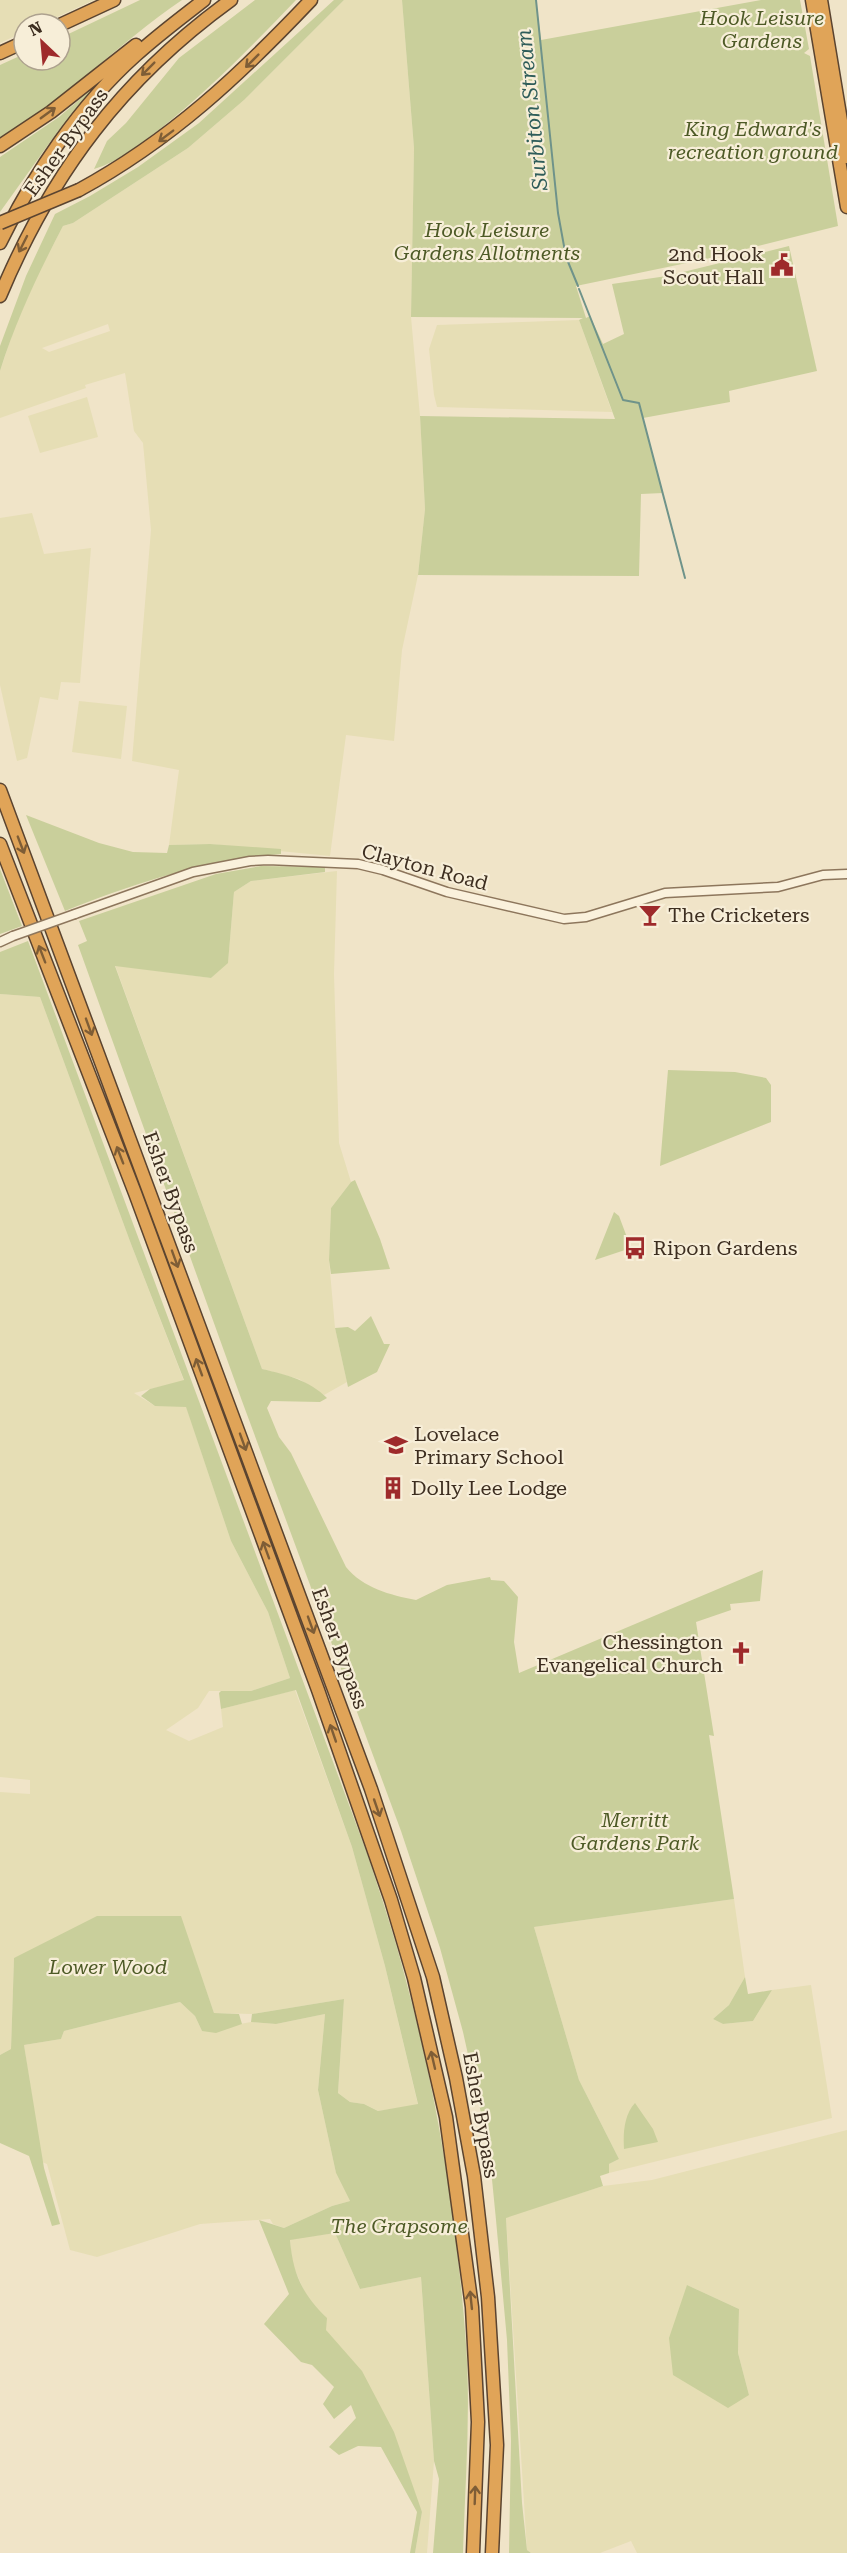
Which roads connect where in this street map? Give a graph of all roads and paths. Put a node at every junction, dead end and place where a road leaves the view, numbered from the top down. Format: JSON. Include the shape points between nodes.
{"nodes":[{"id":1,"x":114,"y":0,"type":"edge"},
{"id":2,"x":202,"y":0,"type":"edge"},
{"id":3,"x":231,"y":0,"type":"edge"},
{"id":4,"x":311,"y":0,"type":"edge"},
{"id":5,"x":322,"y":0,"type":"edge"},
{"id":6,"x":812,"y":0,"type":"edge"},
{"id":7,"x":821,"y":0,"type":"edge"},
{"id":8,"x":72,"y":19,"type":"edge"},
{"id":9,"x":277,"y":36,"type":"junction"},
{"id":10,"x":845,"y":134,"type":"edge"},
{"id":11,"x":0,"y":146,"type":"edge"},
{"id":12,"x":847,"y":157,"type":"edge"},
{"id":13,"x":847,"y":207,"type":"edge"},
{"id":14,"x":0,"y":223,"type":"edge"},
{"id":15,"x":0,"y":243,"type":"edge"},
{"id":16,"x":0,"y":296,"type":"edge"},
{"id":17,"x":0,"y":790,"type":"edge"},
{"id":18,"x":0,"y":844,"type":"edge"},
{"id":19,"x":847,"y":874,"type":"edge"},
{"id":20,"x":0,"y":942,"type":"edge"},
{"id":21,"x":473,"y":2553,"type":"edge"},
{"id":22,"x":492,"y":2553,"type":"edge"}],
"edges":[{"from":1,"to":8,"type":"highway"},
{"from":11,"to":2,"type":"highway","one_way":true,"via":[[51,112],[159,26]]},
{"from":2,"to":15,"type":"highway","name":"Esher Bypass","via":[[135,56],[80,117],[38,175]]},
{"from":3,"to":16,"type":"highway","name":"Esher Bypass","one_way":true,"via":[[160,57],[85,142],[33,223]]},
{"from":4,"to":9,"type":"highway"},
{"from":5,"to":9,"type":"highway"},
{"from":6,"to":13,"type":"highway"},
{"from":7,"to":10,"type":"highway"},
{"from":9,"to":14,"type":"highway","one_way":true,"bridge":true,"via":[[227,86],[131,160],[79,190]]},
{"from":10,"to":12,"type":"highway"},
{"from":17,"to":22,"type":"highway","name":"Esher Bypass","one_way":true,"via":[[371,1789],[433,1977],[474,2176],[488,2297],[497,2445]]},
{"from":21,"to":18,"type":"highway","name":"Esher Bypass","one_way":true,"via":[[478,2422],[472,2307],[447,2117],[414,1977],[318,1690],[135,1192]]},
{"from":19,"to":20,"type":"street","name":"Clayton Road","bridge":true,"via":[[823,875],[778,887],[665,893],[586,917],[564,919],[447,892],[358,864],[259,860],[176,877]]}]}
